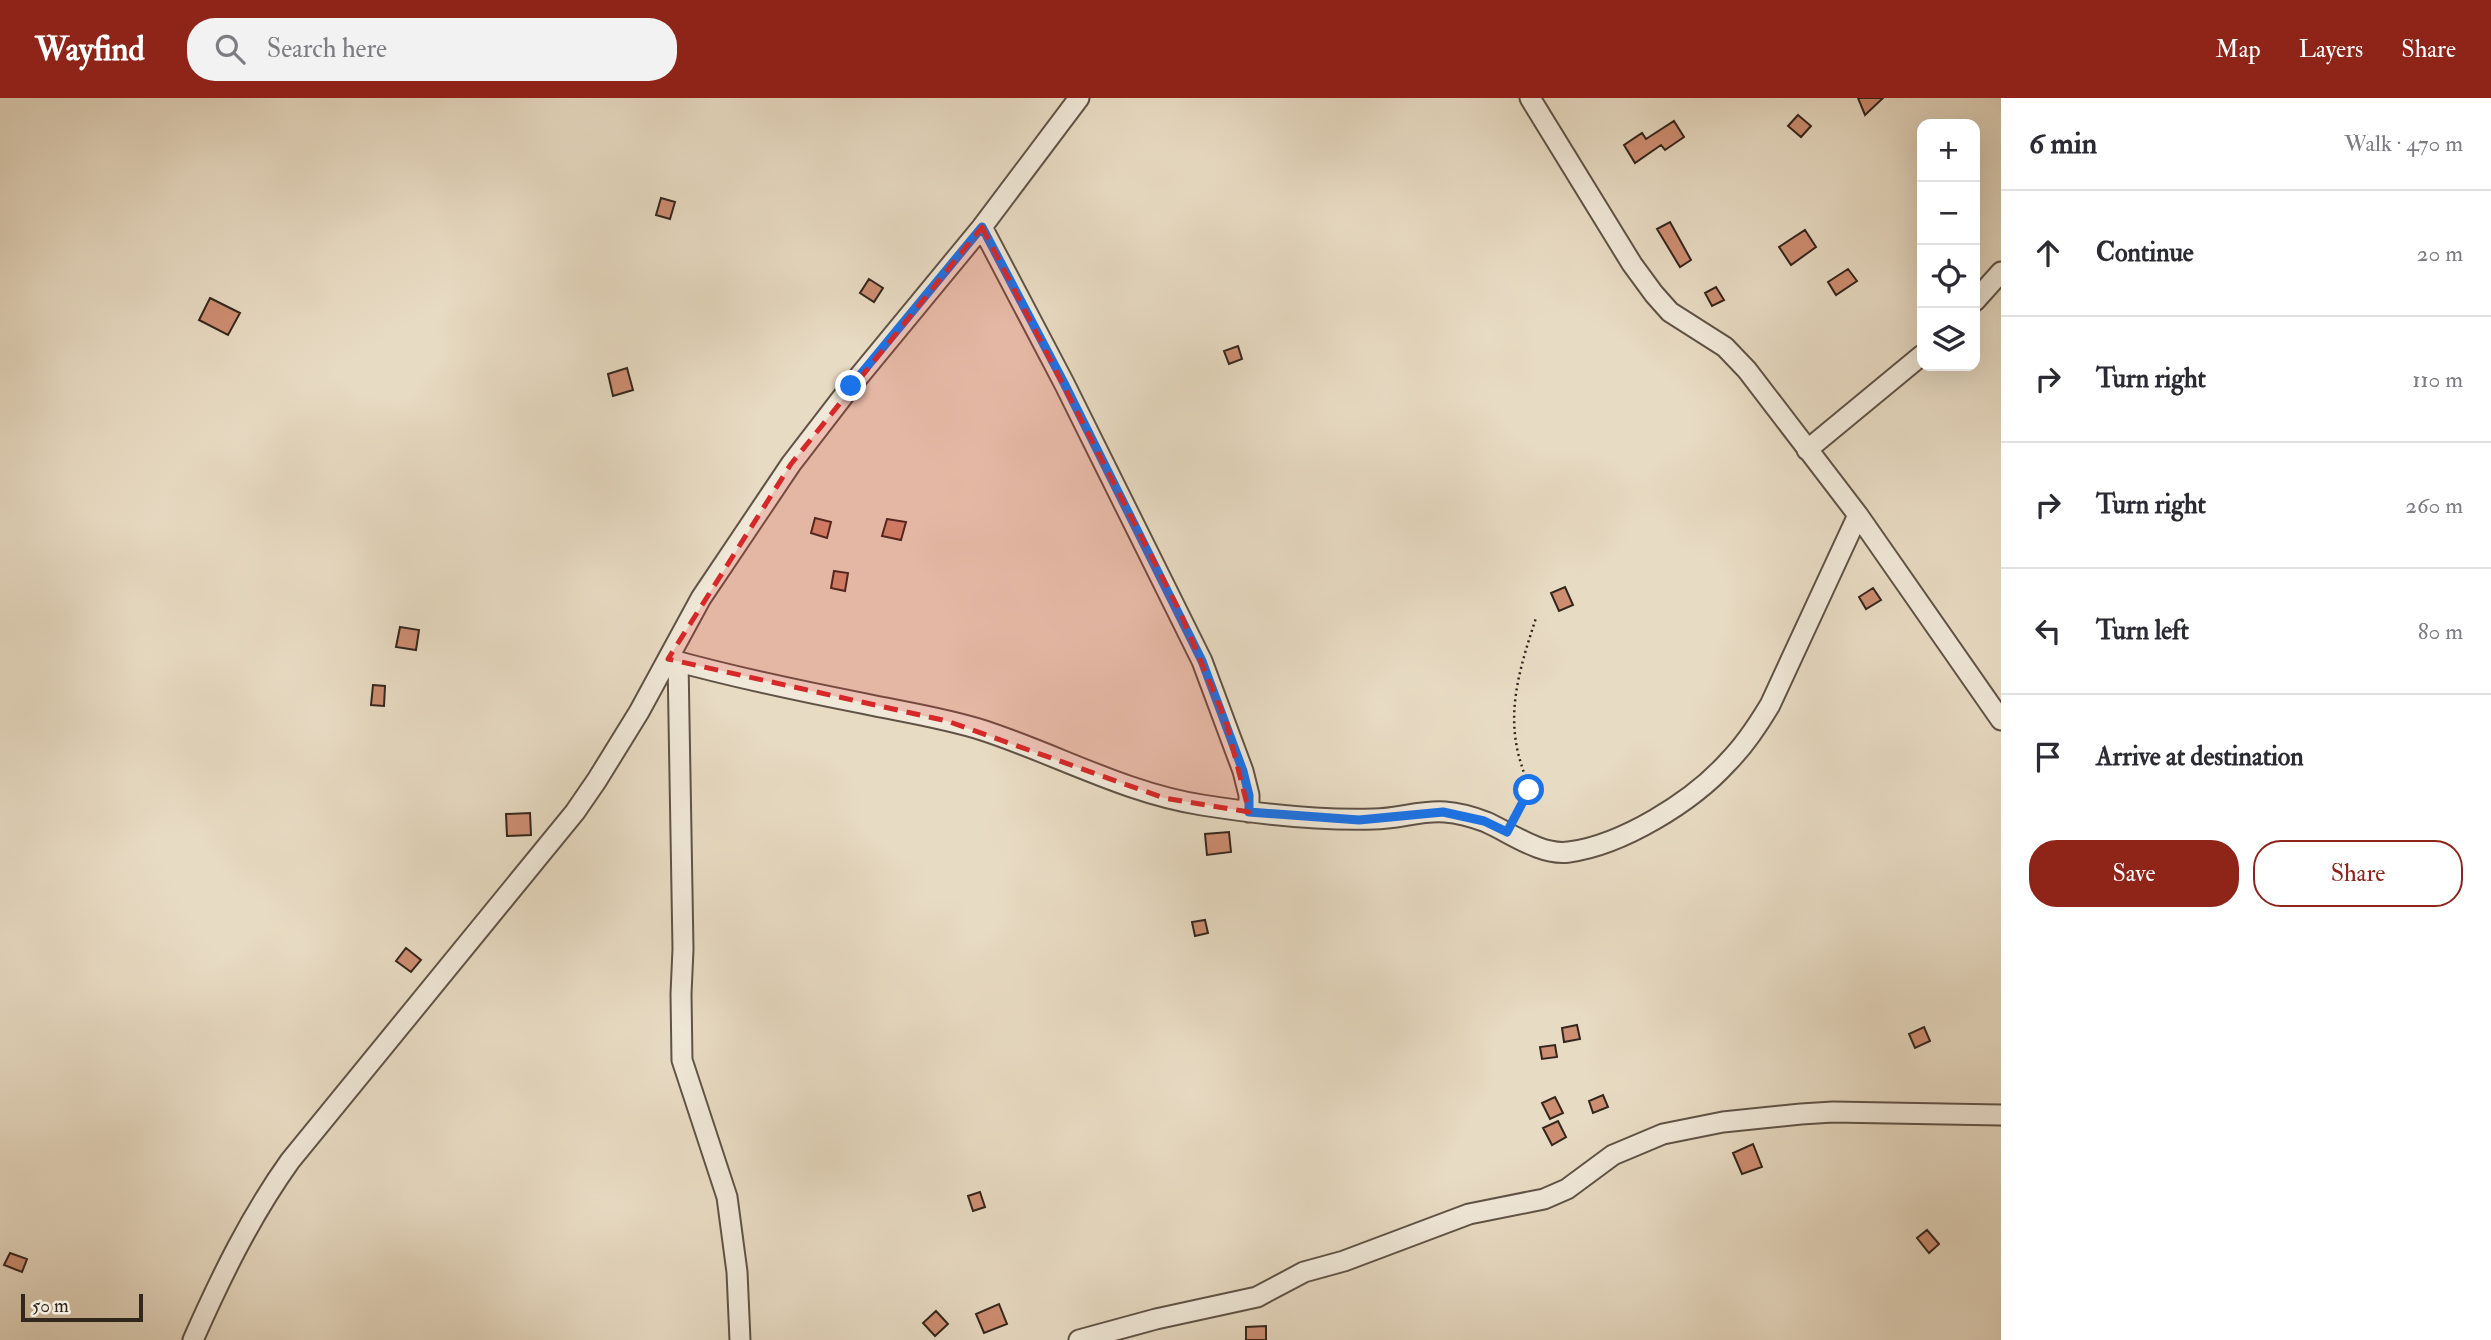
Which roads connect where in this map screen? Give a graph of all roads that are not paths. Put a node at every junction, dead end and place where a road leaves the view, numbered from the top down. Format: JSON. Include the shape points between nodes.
{"nodes":[{"id":1,"x":1079,"y":98,"type":"edge"},
{"id":2,"x":1530,"y":98,"type":"edge"},
{"id":3,"x":982,"y":227,"type":"junction"},
{"id":4,"x":2001,"y":271,"type":"edge"},
{"id":5,"x":1980,"y":295,"type":"edge"},
{"id":6,"x":1917,"y":359,"type":"edge"},
{"id":7,"x":1807,"y":450,"type":"junction"},
{"id":8,"x":1858,"y":515,"type":"junction"},
{"id":9,"x":673,"y":660,"type":"junction"},
{"id":10,"x":2001,"y":720,"type":"edge"},
{"id":11,"x":1249,"y":812,"type":"junction"},
{"id":12,"x":2001,"y":1115,"type":"edge"},
{"id":13,"x":193,"y":1340,"type":"edge"},
{"id":14,"x":740,"y":1340,"type":"edge"},
{"id":15,"x":1079,"y":1340,"type":"edge"}],
"edges":[{"from":1,"to":3,"type":"street"},
{"from":2,"to":7,"type":"street","via":[[1654,294],[1670,312],[1735,356]]},
{"from":3,"to":9,"type":"street","via":[[791,464],[712,580]]},
{"from":3,"to":11,"type":"street","via":[[1202,661],[1243,771]]},
{"from":4,"to":5,"type":"street"},
{"from":6,"to":7,"type":"street"},
{"from":7,"to":8,"type":"street"},
{"from":8,"to":10,"type":"street"},
{"from":8,"to":11,"type":"street","via":[[1754,732],[1727,764],[1687,798],[1619,836],[1564,853],[1484,821],[1443,812],[1359,820]]},
{"from":9,"to":11,"type":"street","via":[[745,680],[947,721],[1164,798]]},
{"from":9,"to":13,"type":"street","via":[[575,812],[318,1124],[261,1201]]},
{"from":9,"to":14,"type":"street","via":[[682,1060],[727,1197]]},
{"from":12,"to":15,"type":"street","via":[[1823,1112],[1723,1122],[1663,1134],[1614,1155],[1567,1189],[1544,1199],[1469,1214],[1304,1272],[1256,1297]]}]}
